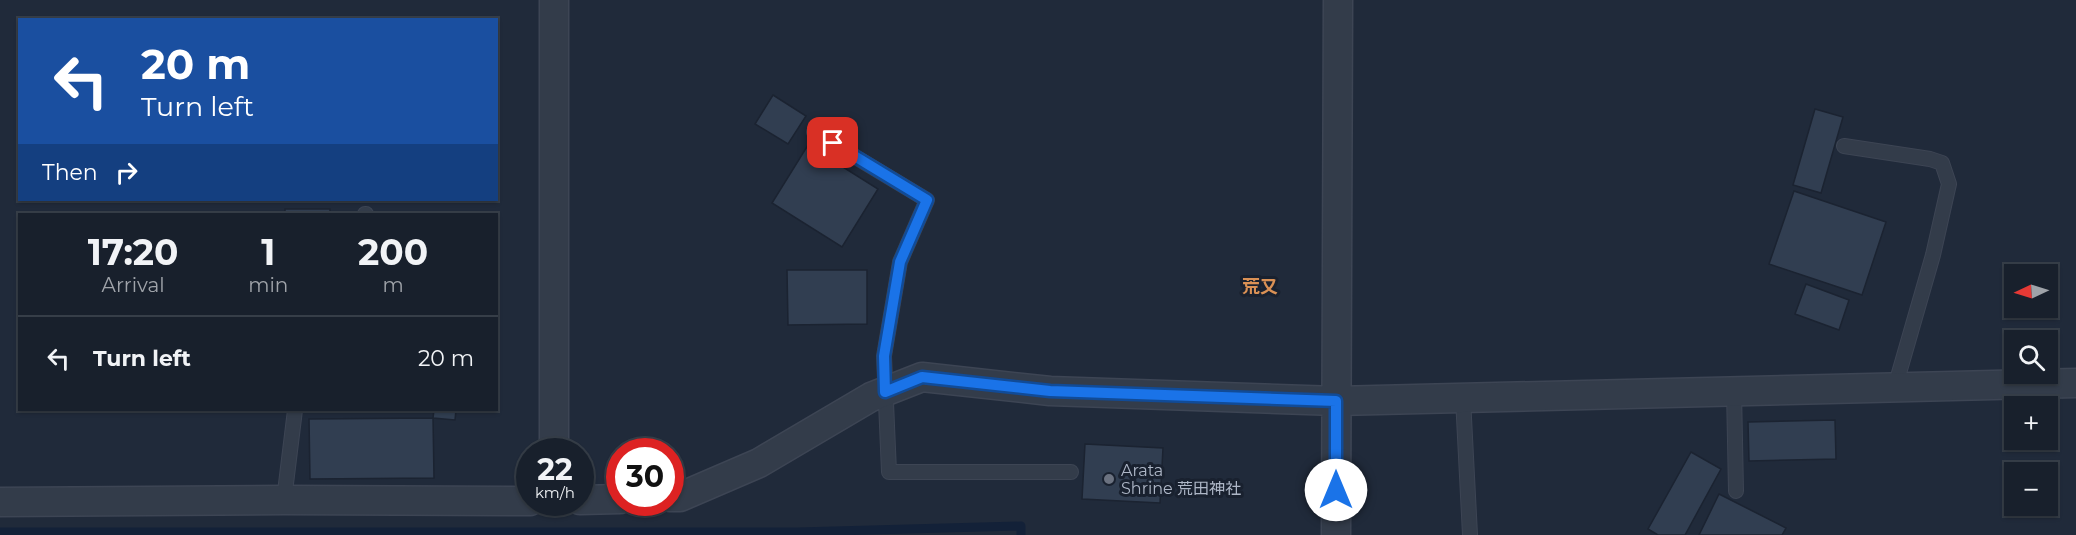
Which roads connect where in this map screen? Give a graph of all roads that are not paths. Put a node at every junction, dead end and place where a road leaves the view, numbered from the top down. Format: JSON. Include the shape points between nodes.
{"nodes":[{"id":1,"x":554,"y":0,"type":"edge"},
{"id":2,"x":1338,"y":0,"type":"edge"},
{"id":3,"x":814,"y":132,"type":"dead end"},
{"id":4,"x":1844,"y":147,"type":"dead end"},
{"id":5,"x":2076,"y":383,"type":"edge"},
{"id":6,"x":1895,"y":387,"type":"junction"},
{"id":7,"x":1734,"y":391,"type":"junction"},
{"id":8,"x":885,"y":392,"type":"junction"},
{"id":9,"x":1463,"y":398,"type":"junction"},
{"id":10,"x":1336,"y":401,"type":"junction"},
{"id":11,"x":295,"y":411,"type":"edge"},
{"id":12,"x":554,"y":438,"type":"edge"},
{"id":13,"x":1071,"y":472,"type":"dead end"},
{"id":14,"x":1736,"y":491,"type":"dead end"},
{"id":15,"x":684,"y":495,"type":"edge"},
{"id":16,"x":284,"y":500,"type":"junction"},
{"id":17,"x":516,"y":501,"type":"edge"},
{"id":18,"x":0,"y":502,"type":"edge"},
{"id":19,"x":1336,"y":535,"type":"edge"},
{"id":20,"x":1470,"y":535,"type":"edge"}],
"edges":[{"from":1,"to":12,"type":"street"},
{"from":2,"to":10,"type":"street"},
{"from":3,"to":8,"type":"lane","via":[[927,200],[900,262],[884,356]]},
{"from":4,"to":6,"type":"lane","via":[[1930,159],[1941,163],[1949,184]]},
{"from":5,"to":6,"type":"street"},
{"from":6,"to":7,"type":"street"},
{"from":7,"to":9,"type":"street"},
{"from":7,"to":14,"type":"lane"},
{"from":8,"to":10,"type":"street","via":[[922,377],[1050,391]]},
{"from":8,"to":13,"type":"lane","via":[[889,472]]},
{"from":8,"to":15,"type":"street","via":[[759,463]]},
{"from":9,"to":10,"type":"street"},
{"from":9,"to":20,"type":"lane"},
{"from":10,"to":19,"type":"street"},
{"from":11,"to":16,"type":"lane"},
{"from":16,"to":17,"type":"street"},
{"from":16,"to":18,"type":"street"}]}
